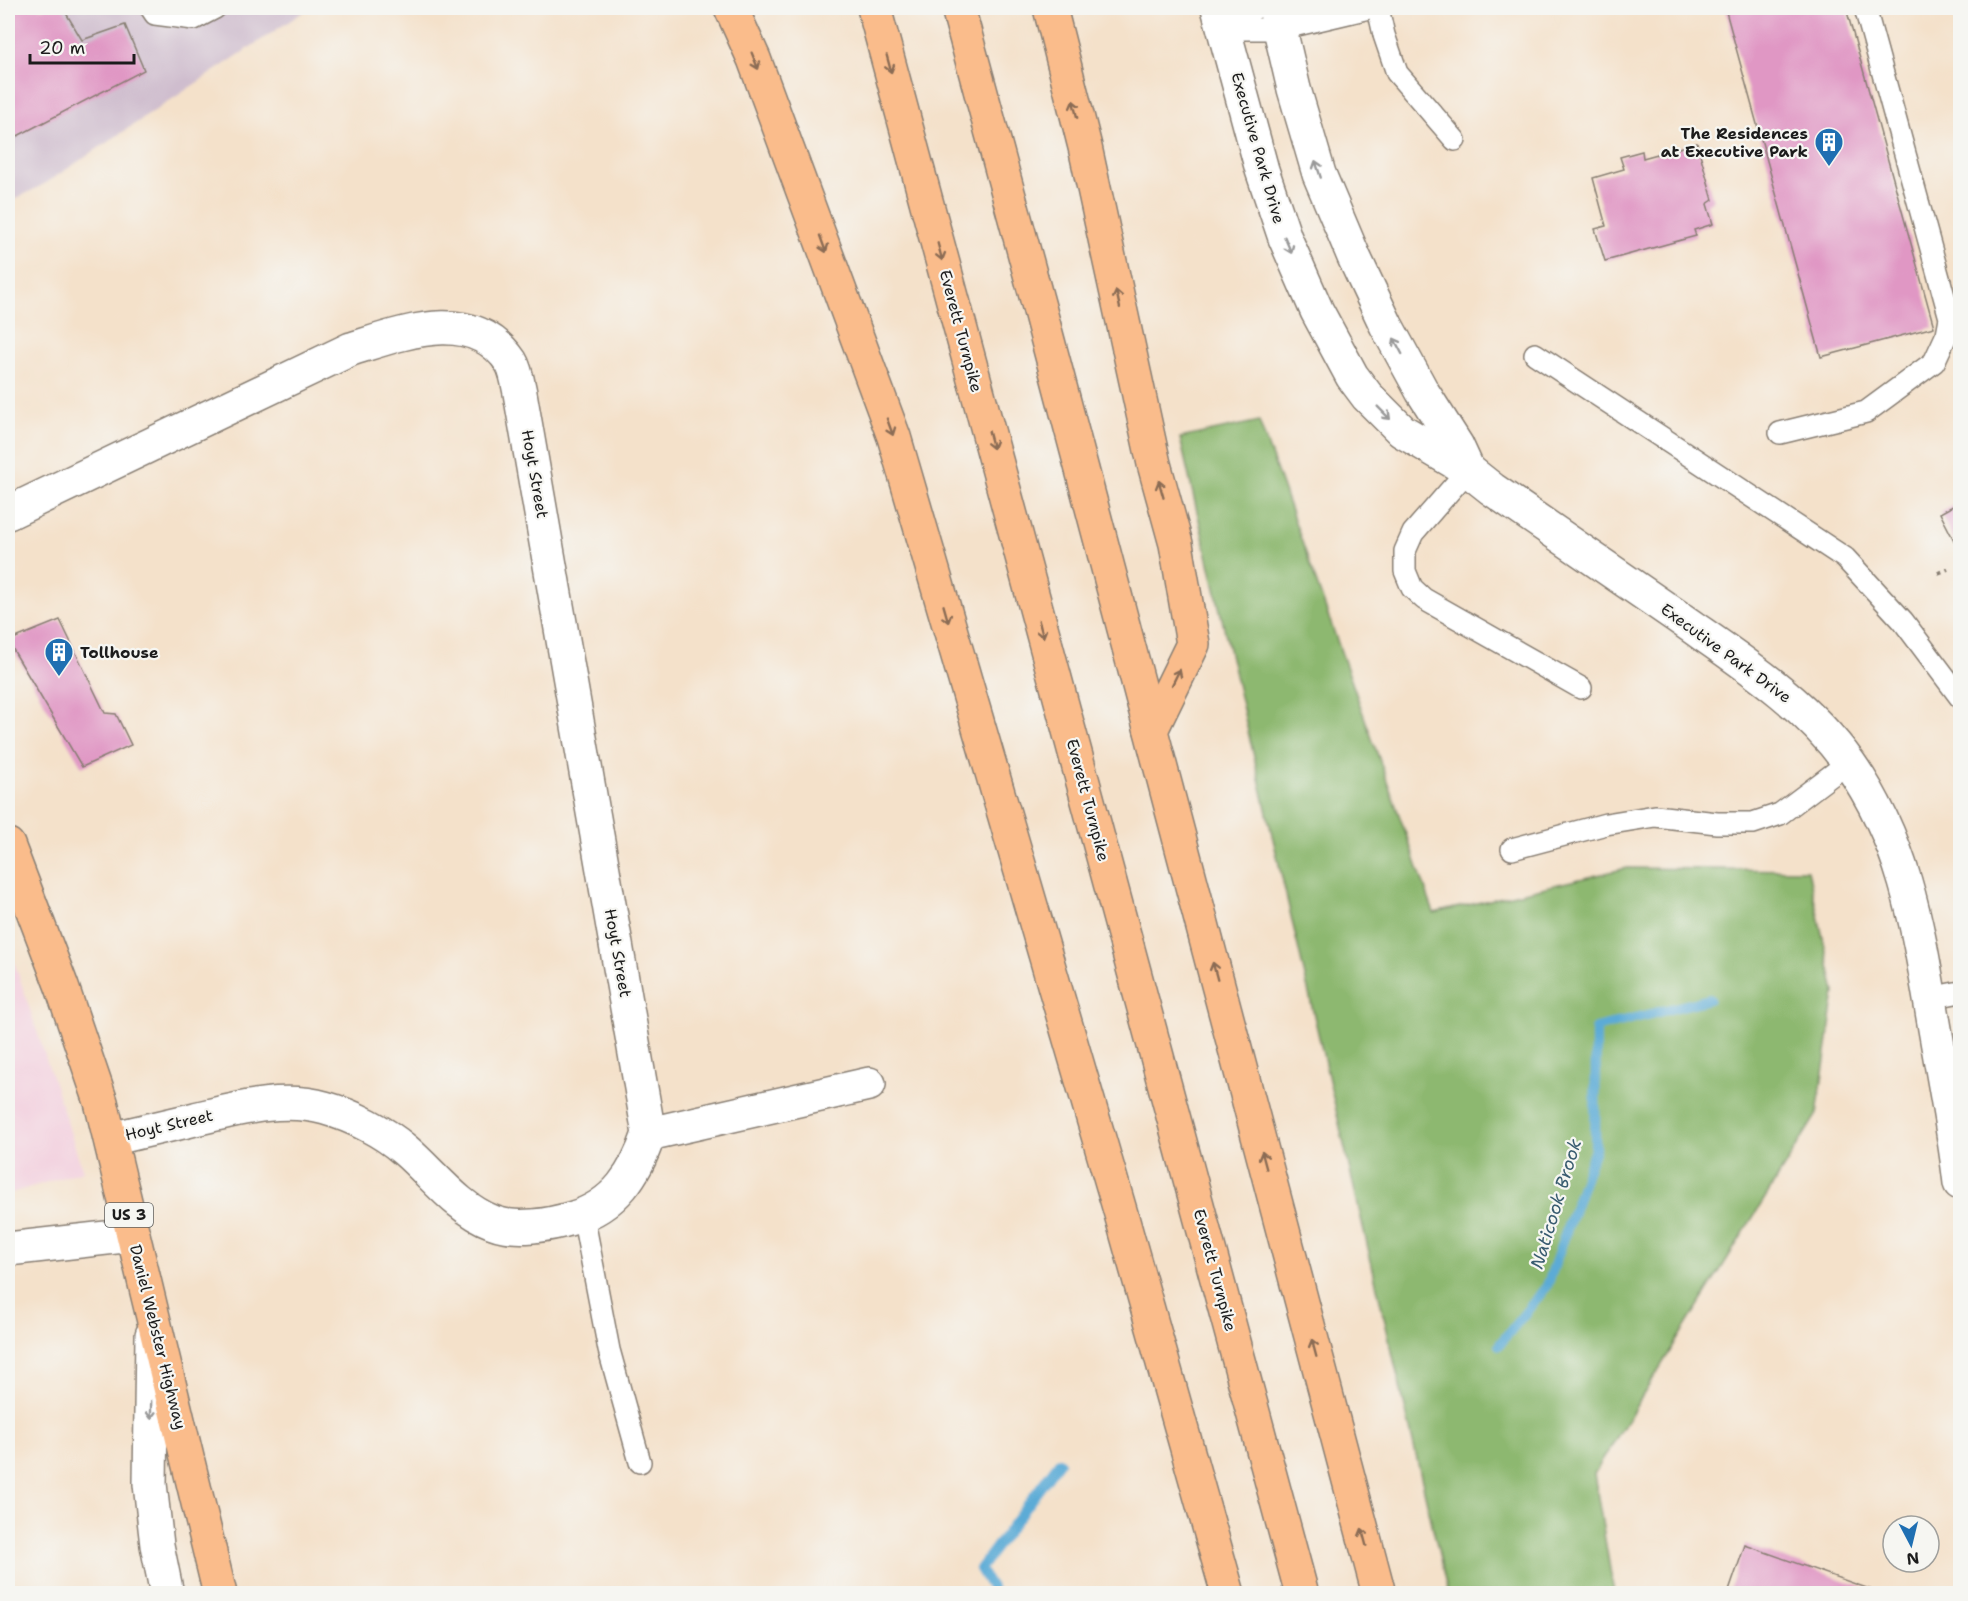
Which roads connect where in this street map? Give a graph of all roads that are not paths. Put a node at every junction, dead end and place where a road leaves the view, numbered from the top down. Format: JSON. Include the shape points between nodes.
{"nodes":[{"id":1,"x":151,"y":8,"type":"edge"},
{"id":2,"x":215,"y":8,"type":"edge"},
{"id":3,"x":732,"y":8,"type":"edge"},
{"id":4,"x":874,"y":8,"type":"edge"},
{"id":5,"x":958,"y":8,"type":"edge"},
{"id":6,"x":1050,"y":8,"type":"edge"},
{"id":7,"x":1255,"y":8,"type":"edge"},
{"id":8,"x":1369,"y":8,"type":"edge"},
{"id":9,"x":1378,"y":8,"type":"edge"},
{"id":10,"x":1865,"y":8,"type":"edge"},
{"id":11,"x":1221,"y":18,"type":"edge"},
{"id":12,"x":1278,"y":18,"type":"edge"},
{"id":13,"x":1455,"y":140,"type":"dead end"},
{"id":14,"x":1535,"y":354,"type":"dead end"},
{"id":15,"x":1780,"y":434,"type":"dead end"},
{"id":16,"x":1468,"y":470,"type":"junction"},
{"id":17,"x":8,"y":513,"type":"edge"},
{"id":18,"x":1581,"y":688,"type":"dead end"},
{"id":19,"x":1960,"y":697,"type":"edge"},
{"id":20,"x":1151,"y":730,"type":"junction"},
{"id":21,"x":1849,"y":762,"type":"junction"},
{"id":22,"x":8,"y":845,"type":"edge"},
{"id":23,"x":1512,"y":849,"type":"dead end"},
{"id":24,"x":1945,"y":995,"type":"edge"},
{"id":25,"x":869,"y":1084,"type":"dead end"},
{"id":26,"x":649,"y":1134,"type":"junction"},
{"id":27,"x":111,"y":1139,"type":"junction"},
{"id":28,"x":1960,"y":1184,"type":"edge"},
{"id":29,"x":583,"y":1215,"type":"junction"},
{"id":30,"x":134,"y":1235,"type":"junction"},
{"id":31,"x":8,"y":1249,"type":"edge"},
{"id":32,"x":152,"y":1310,"type":"junction"},
{"id":33,"x":640,"y":1462,"type":"dead end"},
{"id":34,"x":167,"y":1593,"type":"edge"},
{"id":35,"x":220,"y":1593,"type":"edge"},
{"id":36,"x":1228,"y":1593,"type":"edge"},
{"id":37,"x":1302,"y":1593,"type":"edge"},
{"id":38,"x":1378,"y":1593,"type":"edge"}],
"edges":[{"from":1,"to":2,"type":"lane","via":[[155,14],[194,19]]},
{"from":3,"to":36,"type":"main road","one_way":true,"via":[[894,437]]},
{"from":4,"to":37,"type":"main road","name":"Everett Turnpike","one_way":true},
{"from":5,"to":20,"type":"main road"},
{"from":20,"to":6,"type":"main road","one_way":true,"via":[[1193,644],[1176,544],[1154,464],[1085,147]]},
{"from":7,"to":11,"type":"lane"},
{"from":8,"to":12,"type":"lane"},
{"from":9,"to":13,"type":"lane","via":[[1397,73]]},
{"from":10,"to":15,"type":"lane","via":[[1950,318],[1947,334],[1934,362],[1866,412]]},
{"from":11,"to":12,"type":"lane"},
{"from":11,"to":16,"type":"street","name":"Executive Park Drive","one_way":true,"via":[[1262,170],[1285,238],[1317,311],[1367,396],[1402,431]]},
{"from":16,"to":12,"type":"street","name":"Executive Park Drive","one_way":true,"via":[[1396,344],[1319,174]]},
{"from":14,"to":19,"type":"lane","via":[[1845,558],[1903,621]]},
{"from":16,"to":18,"type":"lane","via":[[1413,533],[1405,551],[1405,571],[1412,588],[1424,599]]},
{"from":16,"to":21,"type":"street","name":"Executive Park Drive","via":[[1755,671],[1797,704]]},
{"from":17,"to":26,"type":"street","name":"Hoyt Street","via":[[351,349],[399,334],[447,327],[476,332],[495,344],[512,364],[520,393]]},
{"from":38,"to":20,"type":"main road","one_way":true},
{"from":21,"to":23,"type":"lane","via":[[1780,814],[1753,823],[1655,816],[1606,824]]},
{"from":21,"to":24,"type":"street","name":"Executive Park Drive","via":[[1879,812]]},
{"from":22,"to":27,"type":"main road","name":"Daniel Webster Highway","number":"US 3","via":[[62,987]]},
{"from":24,"to":28,"type":"street","name":"Executive Park Drive"},
{"from":25,"to":26,"type":"street"},
{"from":26,"to":29,"type":"street","name":"Hoyt Street","via":[[642,1157],[627,1182],[609,1201]]},
{"from":27,"to":29,"type":"street","name":"Hoyt Street","via":[[261,1105],[323,1108],[359,1122],[404,1149],[464,1205],[494,1222],[553,1224]]},
{"from":27,"to":30,"type":"main road","name":"Daniel Webster Highway","number":"US 3"},
{"from":29,"to":33,"type":"lane","via":[[609,1350]]},
{"from":30,"to":31,"type":"street"},
{"from":30,"to":32,"type":"main road","name":"Daniel Webster Highway","number":"US 3"},
{"from":32,"to":34,"type":"street","one_way":true,"via":[[150,1484]]},
{"from":32,"to":35,"type":"main road","name":"Daniel Webster Highway","number":"US 3"}]}
